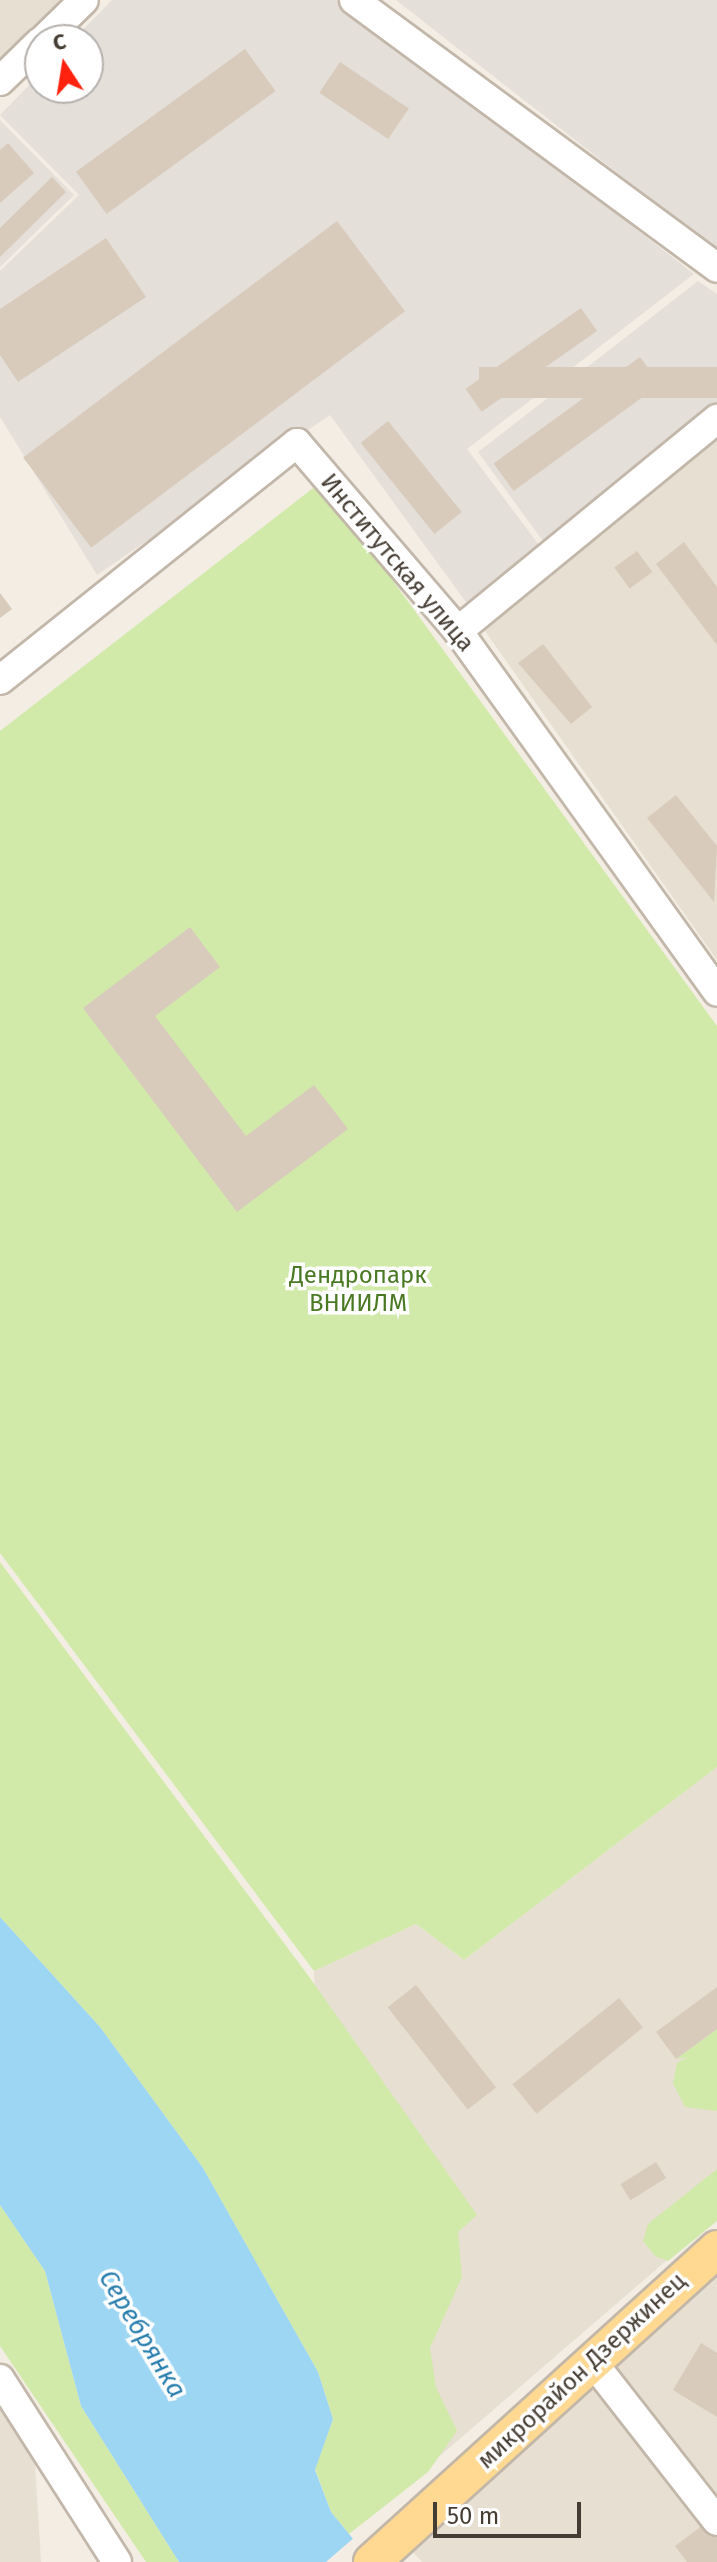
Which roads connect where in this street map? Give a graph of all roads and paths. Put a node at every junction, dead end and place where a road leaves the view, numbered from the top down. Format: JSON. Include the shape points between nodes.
{"nodes":[{"id":1,"x":84,"y":0,"type":"edge"},
{"id":2,"x":354,"y":0,"type":"edge"},
{"id":3,"x":59,"y":24,"type":"edge"},
{"id":4,"x":24,"y":58,"type":"edge"},
{"id":5,"x":0,"y":81,"type":"edge"},
{"id":6,"x":717,"y":268,"type":"edge"},
{"id":7,"x":717,"y":419,"type":"edge"},
{"id":8,"x":458,"y":631,"type":"junction"},
{"id":9,"x":0,"y":680,"type":"edge"},
{"id":10,"x":717,"y":992,"type":"edge"},
{"id":11,"x":717,"y":2249,"type":"edge"},
{"id":12,"x":591,"y":2360,"type":"junction"},
{"id":13,"x":0,"y":2379,"type":"edge"},
{"id":14,"x":717,"y":2521,"type":"edge"},
{"id":15,"x":117,"y":2562,"type":"edge"},
{"id":16,"x":372,"y":2562,"type":"edge"}],
"edges":[{"from":1,"to":3,"type":"street"},
{"from":2,"to":6,"type":"street"},
{"from":4,"to":5,"type":"street"},
{"from":7,"to":8,"type":"street"},
{"from":8,"to":9,"type":"street","name":"Институтская улица","via":[[297,443]]},
{"from":8,"to":10,"type":"street","name":"Институтская улица"},
{"from":11,"to":12,"type":"main road","name":"микрорайон Дзержинец"},
{"from":12,"to":14,"type":"street"},
{"from":12,"to":16,"type":"main road","name":"микрорайон Дзержинец"},
{"from":13,"to":15,"type":"street"}]}
